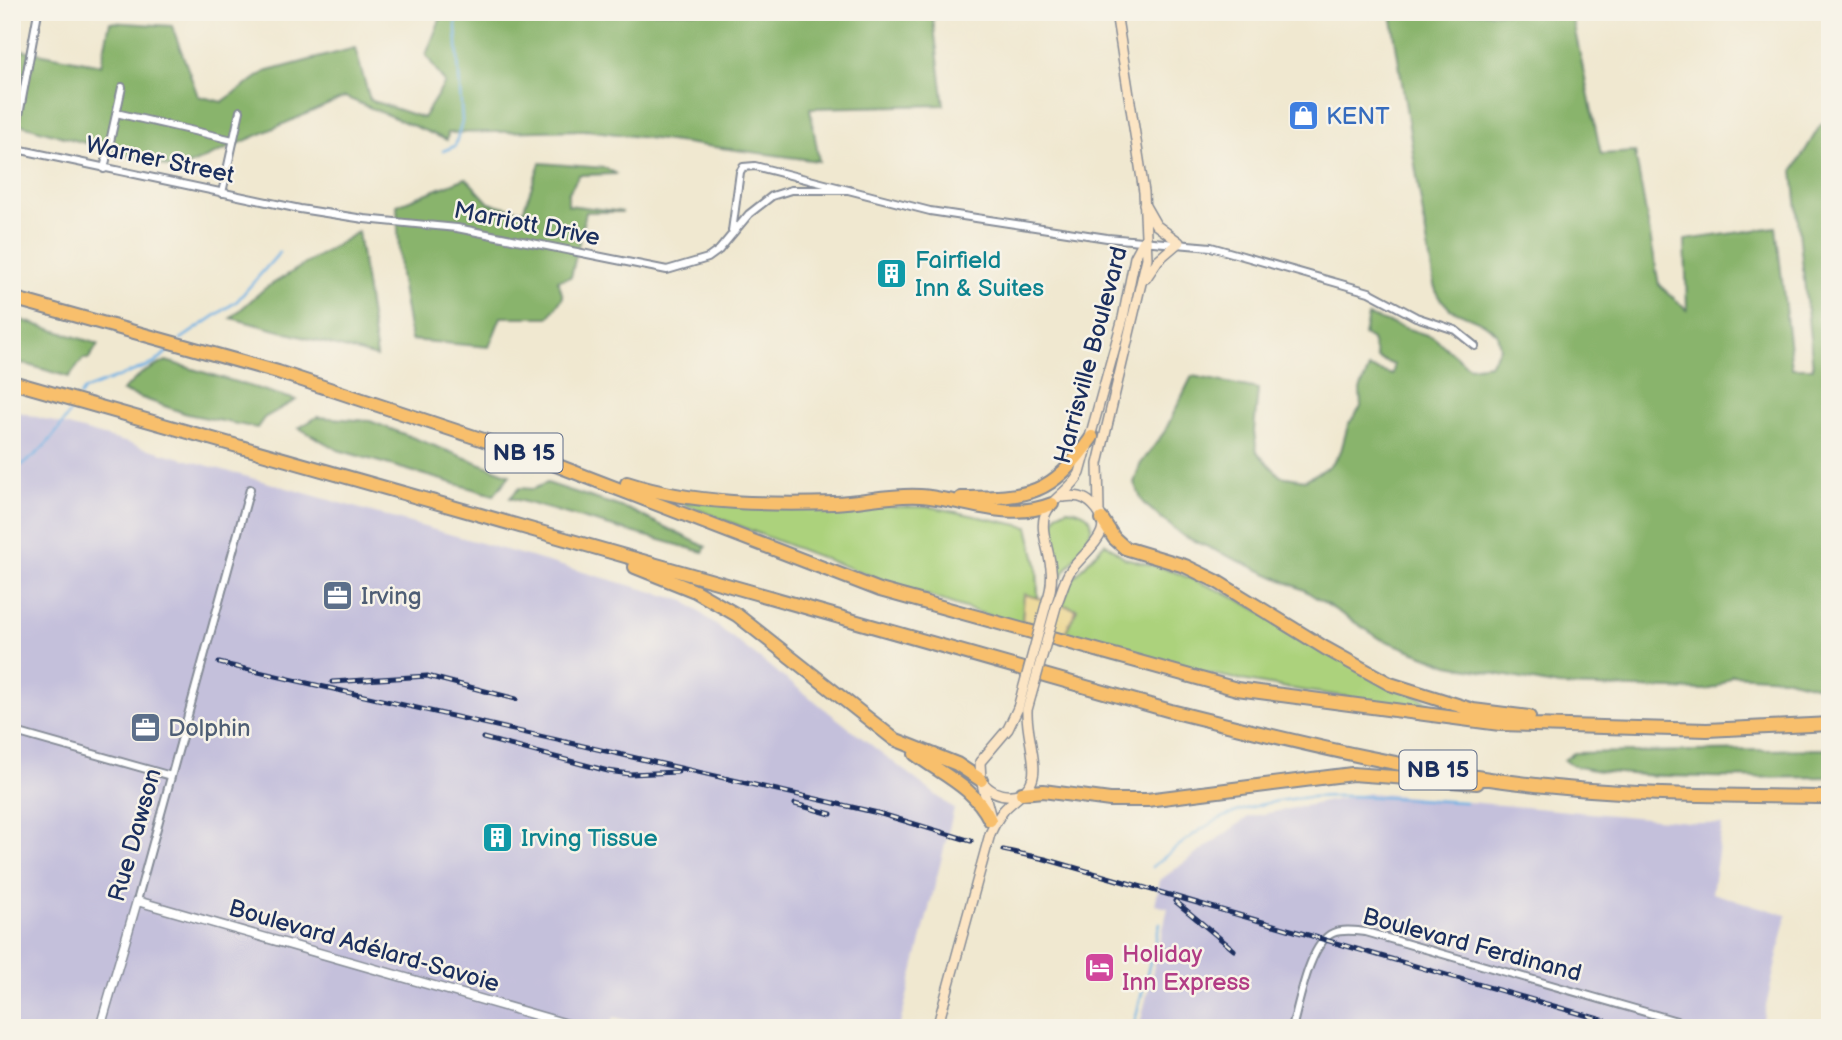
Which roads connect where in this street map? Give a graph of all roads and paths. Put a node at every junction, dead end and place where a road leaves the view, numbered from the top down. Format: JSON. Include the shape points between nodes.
{"nodes":[{"id":1,"x":37,"y":12,"type":"edge"},
{"id":2,"x":151,"y":12,"type":"edge"},
{"id":3,"x":176,"y":12,"type":"edge"},
{"id":4,"x":1116,"y":12,"type":"edge"},
{"id":5,"x":122,"y":87,"type":"dead end"},
{"id":6,"x":240,"y":111,"type":"dead end"},
{"id":7,"x":116,"y":113,"type":"junction"},
{"id":8,"x":233,"y":141,"type":"junction"},
{"id":9,"x":13,"y":148,"type":"edge"},
{"id":10,"x":104,"y":169,"type":"junction"},
{"id":11,"x":849,"y":190,"type":"junction"},
{"id":12,"x":222,"y":193,"type":"junction"},
{"id":13,"x":1144,"y":202,"type":"junction"},
{"id":14,"x":300,"y":209,"type":"joint"},
{"id":15,"x":732,"y":230,"type":"junction"},
{"id":16,"x":1144,"y":240,"type":"junction"},
{"id":17,"x":1179,"y":242,"type":"junction"},
{"id":18,"x":1142,"y":286,"type":"junction"},
{"id":19,"x":12,"y":298,"type":"edge"},
{"id":20,"x":1475,"y":346,"type":"dead end"},
{"id":21,"x":12,"y":382,"type":"edge"},
{"id":22,"x":1091,"y":437,"type":"junction"},
{"id":23,"x":535,"y":457,"type":"junction"},
{"id":24,"x":250,"y":489,"type":"dead end"},
{"id":25,"x":940,"y":498,"type":"junction"},
{"id":26,"x":1055,"y":502,"type":"junction"},
{"id":27,"x":1100,"y":515,"type":"junction"},
{"id":28,"x":495,"y":519,"type":"junction"},
{"id":29,"x":1052,"y":602,"type":"junction"},
{"id":30,"x":1023,"y":709,"type":"junction"},
{"id":31,"x":1830,"y":724,"type":"edge"},
{"id":32,"x":1648,"y":729,"type":"junction"},
{"id":33,"x":12,"y":731,"type":"edge"},
{"id":34,"x":894,"y":739,"type":"junction"},
{"id":35,"x":172,"y":776,"type":"junction"},
{"id":36,"x":981,"y":780,"type":"junction"},
{"id":37,"x":1553,"y":787,"type":"junction"},
{"id":38,"x":1022,"y":793,"type":"junction"},
{"id":39,"x":1830,"y":797,"type":"edge"},
{"id":40,"x":990,"y":827,"type":"junction"},
{"id":41,"x":136,"y":901,"type":"junction"},
{"id":42,"x":100,"y":1028,"type":"edge"},
{"id":43,"x":581,"y":1028,"type":"edge"},
{"id":44,"x":937,"y":1028,"type":"edge"},
{"id":45,"x":1292,"y":1028,"type":"edge"},
{"id":46,"x":1702,"y":1028,"type":"edge"}],
"edges":[{"from":1,"to":9,"type":"street"},
{"from":2,"to":3,"type":"street"},
{"from":4,"to":13,"type":"main road"},
{"from":5,"to":7,"type":"street"},
{"from":6,"to":8,"type":"street"},
{"from":7,"to":8,"type":"street"},
{"from":7,"to":10,"type":"street"},
{"from":8,"to":12,"type":"street"},
{"from":9,"to":10,"type":"street","name":"Warner Street"},
{"from":10,"to":12,"type":"street","name":"Warner Street"},
{"from":11,"to":15,"type":"street","name":"Marriott Drive","via":[[791,190],[772,196]]},
{"from":11,"to":15,"type":"street","name":"Marriott Drive","via":[[755,166],[743,167],[737,181]]},
{"from":11,"to":16,"type":"street","name":"Marriott Drive","via":[[999,223]]},
{"from":12,"to":14,"type":"street","name":"Warner Street"},
{"from":13,"to":16,"type":"main road"},
{"from":13,"to":17,"type":"main road","via":[[1156,225]]},
{"from":14,"to":15,"type":"street","name":"Marriott Drive","via":[[457,228],[667,270],[708,258]]},
{"from":16,"to":17,"type":"street","name":"Marriott Drive"},
{"from":16,"to":18,"type":"main road","name":"Harrisville Boulevard","via":[[1147,258]]},
{"from":16,"to":22,"type":"main road","name":"Harrisville Boulevard","via":[[1135,257]]},
{"from":17,"to":18,"type":"main road","via":[[1158,260]]},
{"from":17,"to":20,"type":"street","name":"Marriott Drive","via":[[1369,292],[1423,320],[1455,330]]},
{"from":18,"to":27,"type":"main road","name":"Harrisville Boulevard","via":[[1098,464]]},
{"from":19,"to":23,"type":"highway","number":"NB 15","via":[[278,372]]},
{"from":21,"to":28,"type":"highway","number":"NB 15"},
{"from":22,"to":25,"type":"highway","via":[[1057,477],[1038,490],[1018,497]]},
{"from":22,"to":26,"type":"main road","name":"Harrisville Boulevard","via":[[1076,482]]},
{"from":23,"to":25,"type":"highway","via":[[647,489],[722,501],[836,503],[883,497]]},
{"from":23,"to":32,"type":"highway","number":"NB 15","via":[[880,590],[1237,689],[1500,724]]},
{"from":24,"to":35,"type":"street","name":"Rue Dawson"},
{"from":25,"to":26,"type":"highway","via":[[1013,512]]},
{"from":26,"to":27,"type":"main road","name":"Harrisville Boulevard","via":[[1078,496]]},
{"from":26,"to":29,"type":"main road","name":"Harrisville Boulevard","via":[[1043,522],[1052,566]]},
{"from":27,"to":29,"type":"main road","name":"Harrisville Boulevard","via":[[1101,537],[1070,572]]},
{"from":27,"to":32,"type":"highway","via":[[1125,548],[1185,566],[1216,581],[1325,648],[1405,690],[1497,715]]},
{"from":28,"to":34,"type":"highway","via":[[708,597],[758,629]]},
{"from":28,"to":37,"type":"highway","number":"NB 15","via":[[1184,715],[1352,757]]},
{"from":29,"to":30,"type":"main road","name":"Harrisville Boulevard","bridge":true},
{"from":30,"to":36,"type":"main road","via":[[980,762]]},
{"from":30,"to":38,"type":"main road","via":[[1034,769],[1030,786]]},
{"from":31,"to":32,"type":"highway","number":"NB 15"},
{"from":33,"to":35,"type":"street"},
{"from":34,"to":36,"type":"highway","via":[[957,764]]},
{"from":34,"to":40,"type":"highway","via":[[968,788],[981,801]]},
{"from":35,"to":41,"type":"street","name":"Rue Dawson"},
{"from":36,"to":38,"type":"main road","via":[[996,794]]},
{"from":36,"to":40,"type":"main road","via":[[990,806]]},
{"from":37,"to":38,"type":"highway","via":[[1352,774],[1147,800]]},
{"from":37,"to":39,"type":"highway","number":"NB 15","via":[[1661,796]]},
{"from":38,"to":40,"type":"main road"},
{"from":40,"to":44,"type":"main road"},
{"from":41,"to":42,"type":"street","name":"Rue Dawson"},
{"from":41,"to":43,"type":"street","name":"Boulevard Adélard-Savoie"},
{"from":45,"to":46,"type":"street","name":"Boulevard Ferdinand","via":[[1307,974],[1323,941],[1332,933],[1350,931]]}]}
